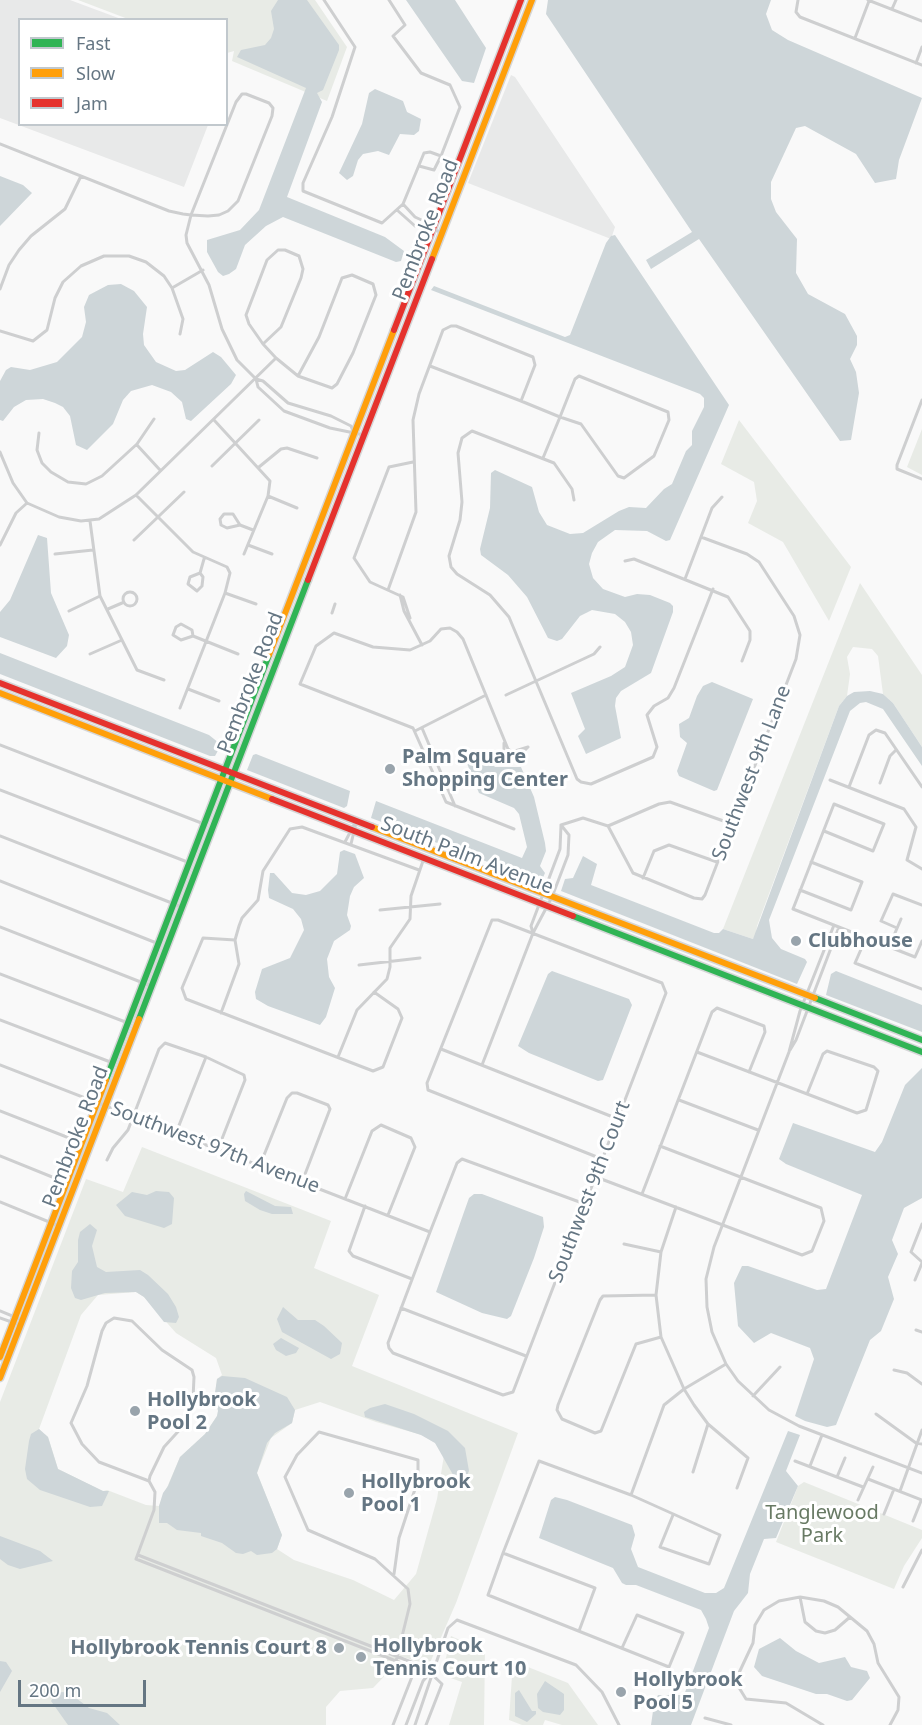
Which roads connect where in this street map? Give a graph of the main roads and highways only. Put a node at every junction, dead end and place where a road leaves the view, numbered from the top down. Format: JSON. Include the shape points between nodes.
{"nodes":[{"id":1,"x":521,"y":0,"type":"edge"},
{"id":2,"x":532,"y":0,"type":"edge"},
{"id":3,"x":498,"y":61,"type":"junction"},
{"id":4,"x":508,"y":65,"type":"junction"},
{"id":5,"x":0,"y":682,"type":"edge"},
{"id":6,"x":0,"y":693,"type":"edge"},
{"id":7,"x":225,"y":769,"type":"junction"},
{"id":8,"x":234,"y":773,"type":"junction"},
{"id":9,"x":220,"y":781,"type":"junction"},
{"id":10,"x":230,"y":784,"type":"junction"},
{"id":11,"x":922,"y":1040,"type":"edge"},
{"id":12,"x":922,"y":1052,"type":"edge"},
{"id":13,"x":18,"y":1321,"type":"junction"},
{"id":14,"x":0,"y":1357,"type":"edge"},
{"id":15,"x":0,"y":1378,"type":"edge"}],
"edges":[{"from":1,"to":3,"type":"main road","name":"Pembroke Road"},
{"from":2,"to":4,"type":"main road","name":"Pembroke Road"},
{"from":3,"to":4,"type":"main road"},
{"from":3,"to":7,"type":"main road","name":"Pembroke Road"},
{"from":4,"to":8,"type":"main road","name":"Pembroke Road"},
{"from":5,"to":7,"type":"main road","name":"South Palm Avenue"},
{"from":6,"to":9,"type":"main road","name":"South Palm Avenue"},
{"from":7,"to":8,"type":"main road","name":"South Palm Avenue"},
{"from":7,"to":9,"type":"main road","name":"Pembroke Road"},
{"from":8,"to":10,"type":"main road","name":"Pembroke Road"},
{"from":8,"to":11,"type":"main road","name":"South Palm Avenue"},
{"from":9,"to":10,"type":"main road","name":"South Palm Avenue"},
{"from":9,"to":13,"type":"main road","name":"Pembroke Road","via":[[51,1223]]},
{"from":10,"to":12,"type":"main road","name":"South Palm Avenue"},
{"from":10,"to":13,"type":"main road","name":"Pembroke Road","via":[[59,1226]]},
{"from":13,"to":14,"type":"main road","name":"Pembroke Road"},
{"from":13,"to":15,"type":"main road","name":"Pembroke Road"}]}
